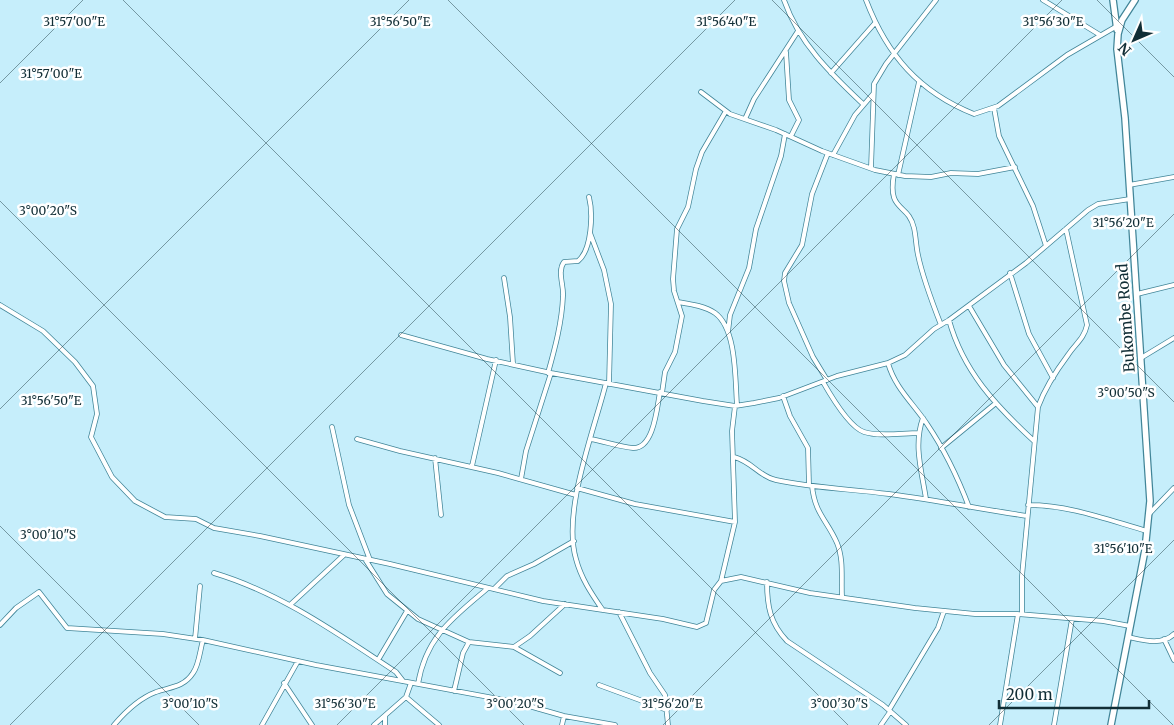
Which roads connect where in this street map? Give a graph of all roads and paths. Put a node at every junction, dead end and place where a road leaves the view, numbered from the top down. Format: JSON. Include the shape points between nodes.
{"nodes":[{"id":1,"x":784,"y":0,"type":"edge"},
{"id":2,"x":866,"y":0,"type":"edge"},
{"id":3,"x":936,"y":0,"type":"edge"},
{"id":4,"x":1044,"y":0,"type":"edge"},
{"id":5,"x":1114,"y":0,"type":"edge"},
{"id":6,"x":1135,"y":0,"type":"edge"},
{"id":7,"x":875,"y":23,"type":"junction"},
{"id":8,"x":1117,"y":26,"type":"junction"},
{"id":9,"x":798,"y":32,"type":"junction"},
{"id":10,"x":1118,"y":34,"type":"junction"},
{"id":11,"x":1100,"y":35,"type":"junction"},
{"id":12,"x":786,"y":50,"type":"junction"},
{"id":13,"x":894,"y":55,"type":"junction"},
{"id":14,"x":831,"y":73,"type":"junction"},
{"id":15,"x":920,"y":82,"type":"junction"},
{"id":16,"x":701,"y":92,"type":"dead end"},
{"id":17,"x":873,"y":94,"type":"junction"},
{"id":18,"x":863,"y":104,"type":"junction"},
{"id":19,"x":994,"y":108,"type":"junction"},
{"id":20,"x":726,"y":111,"type":"junction"},
{"id":21,"x":746,"y":119,"type":"junction"},
{"id":22,"x":785,"y":134,"type":"junction"},
{"id":23,"x":791,"y":136,"type":"junction"},
{"id":24,"x":828,"y":153,"type":"junction"},
{"id":25,"x":833,"y":155,"type":"junction"},
{"id":26,"x":1014,"y":167,"type":"junction"},
{"id":27,"x":870,"y":168,"type":"junction"},
{"id":28,"x":896,"y":174,"type":"junction"},
{"id":29,"x":1174,"y":177,"type":"edge"},
{"id":30,"x":1129,"y":185,"type":"junction"},
{"id":31,"x":590,"y":197,"type":"dead end"},
{"id":32,"x":1130,"y":199,"type":"junction"},
{"id":33,"x":1066,"y":229,"type":"junction"},
{"id":34,"x":590,"y":233,"type":"junction"},
{"id":35,"x":1046,"y":246,"type":"junction"},
{"id":36,"x":1010,"y":274,"type":"junction"},
{"id":37,"x":504,"y":278,"type":"dead end"},
{"id":38,"x":1174,"y":285,"type":"edge"},
{"id":39,"x":1136,"y":294,"type":"junction"},
{"id":40,"x":678,"y":302,"type":"junction"},
{"id":41,"x":0,"y":305,"type":"edge"},
{"id":42,"x":969,"y":306,"type":"junction"},
{"id":43,"x":949,"y":320,"type":"junction"},
{"id":44,"x":941,"y":325,"type":"junction"},
{"id":45,"x":728,"y":332,"type":"junction"},
{"id":46,"x":401,"y":335,"type":"dead end"},
{"id":47,"x":1174,"y":338,"type":"edge"},
{"id":48,"x":1141,"y":358,"type":"junction"},
{"id":49,"x":496,"y":360,"type":"junction"},
{"id":50,"x":888,"y":363,"type":"junction"},
{"id":51,"x":513,"y":364,"type":"junction"},
{"id":52,"x":550,"y":373,"type":"junction"},
{"id":53,"x":1053,"y":378,"type":"junction"},
{"id":54,"x":825,"y":381,"type":"junction"},
{"id":55,"x":607,"y":383,"type":"junction"},
{"id":56,"x":661,"y":393,"type":"junction"},
{"id":57,"x":783,"y":396,"type":"junction"},
{"id":58,"x":996,"y":403,"type":"junction"},
{"id":59,"x":736,"y":406,"type":"junction"},
{"id":60,"x":1038,"y":407,"type":"junction"},
{"id":61,"x":923,"y":418,"type":"junction"},
{"id":62,"x":332,"y":427,"type":"dead end"},
{"id":63,"x":919,"y":433,"type":"junction"},
{"id":64,"x":357,"y":439,"type":"dead end"},
{"id":65,"x":590,"y":439,"type":"junction"},
{"id":66,"x":1034,"y":441,"type":"junction"},
{"id":67,"x":941,"y":448,"type":"junction"},
{"id":68,"x":734,"y":457,"type":"junction"},
{"id":69,"x":435,"y":458,"type":"junction"},
{"id":70,"x":472,"y":466,"type":"junction"},
{"id":71,"x":521,"y":480,"type":"junction"},
{"id":72,"x":811,"y":485,"type":"junction"},
{"id":73,"x":578,"y":488,"type":"junction"},
{"id":74,"x":1174,"y":488,"type":"edge"},
{"id":75,"x":576,"y":495,"type":"junction"},
{"id":76,"x":926,"y":499,"type":"junction"},
{"id":77,"x":1028,"y":505,"type":"junction"},
{"id":78,"x":969,"y":506,"type":"junction"},
{"id":79,"x":1149,"y":514,"type":"junction"},
{"id":80,"x":441,"y":516,"type":"dead end"},
{"id":81,"x":1027,"y":516,"type":"junction"},
{"id":82,"x":735,"y":522,"type":"junction"},
{"id":83,"x":1147,"y":530,"type":"junction"},
{"id":84,"x":574,"y":541,"type":"junction"},
{"id":85,"x":344,"y":555,"type":"junction"},
{"id":86,"x":367,"y":560,"type":"junction"},
{"id":87,"x":214,"y":573,"type":"dead end"},
{"id":88,"x":721,"y":581,"type":"junction"},
{"id":89,"x":766,"y":582,"type":"junction"},
{"id":90,"x":200,"y":586,"type":"dead end"},
{"id":91,"x":488,"y":588,"type":"junction"},
{"id":92,"x":494,"y":589,"type":"junction"},
{"id":93,"x":842,"y":597,"type":"junction"},
{"id":94,"x":291,"y":604,"type":"junction"},
{"id":95,"x":565,"y":604,"type":"junction"},
{"id":96,"x":602,"y":610,"type":"junction"},
{"id":97,"x":407,"y":611,"type":"junction"},
{"id":98,"x":944,"y":611,"type":"junction"},
{"id":99,"x":618,"y":612,"type":"junction"},
{"id":100,"x":1020,"y":614,"type":"junction"},
{"id":101,"x":1072,"y":619,"type":"junction"},
{"id":102,"x":0,"y":625,"type":"edge"},
{"id":103,"x":1130,"y":626,"type":"junction"},
{"id":104,"x":441,"y":629,"type":"junction"},
{"id":105,"x":1174,"y":634,"type":"edge"},
{"id":106,"x":1128,"y":636,"type":"junction"},
{"id":107,"x":195,"y":638,"type":"junction"},
{"id":108,"x":1164,"y":639,"type":"junction"},
{"id":109,"x":203,"y":640,"type":"junction"},
{"id":110,"x":469,"y":642,"type":"junction"},
{"id":111,"x":514,"y":647,"type":"junction"},
{"id":112,"x":378,"y":660,"type":"junction"},
{"id":113,"x":1174,"y":660,"type":"edge"},
{"id":114,"x":298,"y":661,"type":"junction"},
{"id":115,"x":560,"y":673,"type":"dead end"},
{"id":116,"x":403,"y":681,"type":"junction"},
{"id":117,"x":284,"y":683,"type":"junction"},
{"id":118,"x":411,"y":683,"type":"junction"},
{"id":119,"x":418,"y":684,"type":"junction"},
{"id":120,"x":599,"y":685,"type":"dead end"},
{"id":121,"x":454,"y":691,"type":"junction"},
{"id":122,"x":406,"y":697,"type":"junction"},
{"id":123,"x":667,"y":710,"type":"junction"},
{"id":124,"x":889,"y":711,"type":"junction"},
{"id":125,"x":385,"y":716,"type":"junction"},
{"id":126,"x":564,"y":716,"type":"junction"},
{"id":127,"x":608,"y":724,"type":"edge"},
{"id":128,"x":114,"y":725,"type":"edge"},
{"id":129,"x":262,"y":725,"type":"edge"},
{"id":130,"x":312,"y":725,"type":"edge"},
{"id":131,"x":374,"y":725,"type":"edge"},
{"id":132,"x":385,"y":725,"type":"edge"},
{"id":133,"x":438,"y":725,"type":"edge"},
{"id":134,"x":562,"y":725,"type":"edge"},
{"id":135,"x":615,"y":725,"type":"edge"},
{"id":136,"x":668,"y":725,"type":"edge"},
{"id":137,"x":881,"y":725,"type":"edge"},
{"id":138,"x":906,"y":725,"type":"edge"},
{"id":139,"x":1000,"y":725,"type":"edge"},
{"id":140,"x":1054,"y":725,"type":"edge"},
{"id":141,"x":1111,"y":725,"type":"edge"}],
"edges":[{"from":1,"to":9,"type":"street"},
{"from":2,"to":7,"type":"street"},
{"from":3,"to":13,"type":"street"},
{"from":4,"to":11,"type":"street"},
{"from":5,"to":8,"type":"main road"},
{"from":6,"to":10,"type":"main road","name":"Bukombe Road","via":[[1122,20]]},
{"from":7,"to":13,"type":"street"},
{"from":7,"to":14,"type":"street"},
{"from":8,"to":10,"type":"main road"},
{"from":8,"to":11,"type":"street"},
{"from":9,"to":12,"type":"street"},
{"from":9,"to":14,"type":"street"},
{"from":10,"to":30,"type":"main road","name":"Bukombe Road"},
{"from":11,"to":19,"type":"street"},
{"from":12,"to":21,"type":"street","via":[[754,99]]},
{"from":12,"to":23,"type":"street","via":[[789,100],[799,120]]},
{"from":13,"to":15,"type":"street"},
{"from":13,"to":17,"type":"street","via":[[874,84]]},
{"from":14,"to":18,"type":"street"},
{"from":15,"to":19,"type":"street","via":[[974,114]]},
{"from":15,"to":28,"type":"street"},
{"from":16,"to":20,"type":"street"},
{"from":17,"to":18,"type":"street"},
{"from":17,"to":27,"type":"street"},
{"from":18,"to":25,"type":"street"},
{"from":19,"to":26,"type":"street","via":[[999,136]]},
{"from":20,"to":21,"type":"street"},
{"from":20,"to":40,"type":"street","via":[[702,152],[688,207],[679,223],[673,279]]},
{"from":21,"to":22,"type":"street"},
{"from":22,"to":23,"type":"street"},
{"from":22,"to":45,"type":"street","via":[[756,229],[749,268],[730,315]]},
{"from":23,"to":24,"type":"street"},
{"from":24,"to":25,"type":"street"},
{"from":24,"to":54,"type":"street","via":[[812,194],[802,245],[784,280],[793,311]]},
{"from":25,"to":27,"type":"street"},
{"from":26,"to":28,"type":"street","via":[[978,174],[951,173],[931,177]]},
{"from":26,"to":35,"type":"street","via":[[1041,226]]},
{"from":27,"to":28,"type":"street"},
{"from":28,"to":44,"type":"street","via":[[891,193],[914,226],[924,282]]},
{"from":29,"to":30,"type":"street"},
{"from":30,"to":32,"type":"main road","name":"Bukombe Road"},
{"from":31,"to":34,"type":"street"},
{"from":32,"to":33,"type":"street","via":[[1098,204]]},
{"from":32,"to":39,"type":"main road","name":"Bukombe Road"},
{"from":33,"to":35,"type":"street"},
{"from":33,"to":53,"type":"street","via":[[1087,325],[1085,335]]},
{"from":34,"to":52,"type":"street","via":[[581,259],[562,265],[561,318]]},
{"from":34,"to":55,"type":"street","via":[[604,270],[611,304]]},
{"from":35,"to":36,"type":"street"},
{"from":36,"to":42,"type":"street"},
{"from":36,"to":53,"type":"street","via":[[1029,334]]},
{"from":37,"to":51,"type":"street"},
{"from":38,"to":39,"type":"street"},
{"from":39,"to":48,"type":"main road","name":"Bukombe Road"},
{"from":40,"to":45,"type":"street","via":[[714,312]]},
{"from":40,"to":56,"type":"street","via":[[681,330],[672,361],[665,372]]},
{"from":41,"to":85,"type":"street","via":[[43,331],[75,362],[93,386],[97,414],[91,437],[112,477],[135,501],[165,517],[196,519],[214,528]]},
{"from":42,"to":43,"type":"street"},
{"from":42,"to":60,"type":"street","via":[[1004,366]]},
{"from":43,"to":44,"type":"street"},
{"from":43,"to":58,"type":"street","via":[[954,339],[974,378]]},
{"from":44,"to":50,"type":"street","via":[[905,355]]},
{"from":45,"to":59,"type":"street"},
{"from":46,"to":49,"type":"street"},
{"from":47,"to":48,"type":"street"},
{"from":48,"to":79,"type":"main road","name":"Bukombe Road"},
{"from":49,"to":51,"type":"street"},
{"from":49,"to":70,"type":"street"},
{"from":50,"to":54,"type":"street"},
{"from":50,"to":61,"type":"street","via":[[898,388]]},
{"from":51,"to":52,"type":"street"},
{"from":52,"to":55,"type":"street"},
{"from":52,"to":71,"type":"street","via":[[526,451]]},
{"from":53,"to":60,"type":"street"},
{"from":54,"to":57,"type":"street"},
{"from":54,"to":63,"type":"street","via":[[845,415],[860,430]]},
{"from":55,"to":56,"type":"street"},
{"from":55,"to":65,"type":"street"},
{"from":56,"to":59,"type":"street"},
{"from":56,"to":65,"type":"street","via":[[651,434],[645,444],[632,448]]},
{"from":57,"to":59,"type":"street"},
{"from":57,"to":72,"type":"street","via":[[808,448]]},
{"from":58,"to":66,"type":"street"},
{"from":58,"to":67,"type":"street"},
{"from":59,"to":68,"type":"street","via":[[732,431]]},
{"from":60,"to":66,"type":"street"},
{"from":61,"to":63,"type":"street"},
{"from":61,"to":67,"type":"street"},
{"from":62,"to":86,"type":"street","via":[[349,505]]},
{"from":63,"to":76,"type":"street","via":[[918,449]]},
{"from":64,"to":69,"type":"street"},
{"from":65,"to":73,"type":"street"},
{"from":66,"to":77,"type":"street"},
{"from":67,"to":78,"type":"street"},
{"from":68,"to":72,"type":"street","via":[[748,462],[761,475]]},
{"from":68,"to":82,"type":"street"},
{"from":69,"to":70,"type":"street"},
{"from":69,"to":80,"type":"street"},
{"from":70,"to":71,"type":"street"},
{"from":71,"to":75,"type":"street"},
{"from":72,"to":76,"type":"street"},
{"from":72,"to":93,"type":"street","via":[[818,512],[840,552]]},
{"from":73,"to":75,"type":"street"},
{"from":73,"to":82,"type":"street","via":[[635,504]]},
{"from":74,"to":79,"type":"street"},
{"from":75,"to":84,"type":"street"},
{"from":76,"to":78,"type":"street"},
{"from":77,"to":81,"type":"street"},
{"from":77,"to":83,"type":"street","via":[[1070,509]]},
{"from":78,"to":81,"type":"street"},
{"from":79,"to":83,"type":"main road","name":"Bukombe Road"},
{"from":81,"to":100,"type":"street"},
{"from":82,"to":88,"type":"street"},
{"from":83,"to":103,"type":"main road","name":"Bukombe Road"},
{"from":84,"to":92,"type":"street","via":[[507,576]]},
{"from":84,"to":96,"type":"street","via":[[575,557],[585,584]]},
{"from":85,"to":86,"type":"street"},
{"from":85,"to":94,"type":"street"},
{"from":86,"to":91,"type":"street"},
{"from":86,"to":97,"type":"street","via":[[387,594]]},
{"from":87,"to":94,"type":"street"},
{"from":88,"to":89,"type":"street","via":[[741,577]]},
{"from":88,"to":99,"type":"street","via":[[714,590],[707,620],[700,627]]},
{"from":89,"to":93,"type":"street"},
{"from":89,"to":124,"type":"street","via":[[767,604],[782,636]]},
{"from":90,"to":107,"type":"street"},
{"from":91,"to":92,"type":"street"},
{"from":91,"to":104,"type":"street"},
{"from":92,"to":95,"type":"street"},
{"from":93,"to":98,"type":"street"},
{"from":94,"to":112,"type":"street"},
{"from":95,"to":96,"type":"street"},
{"from":95,"to":111,"type":"street"},
{"from":96,"to":99,"type":"street"},
{"from":97,"to":104,"type":"street"},
{"from":97,"to":112,"type":"street"},
{"from":98,"to":100,"type":"street"},
{"from":98,"to":124,"type":"street","via":[[938,628]]},
{"from":99,"to":123,"type":"street","via":[[665,695]]},
{"from":100,"to":101,"type":"street"},
{"from":100,"to":139,"type":"street"},
{"from":101,"to":103,"type":"street"},
{"from":101,"to":140,"type":"street"},
{"from":102,"to":107,"type":"street","via":[[16,608],[39,592],[67,628]]},
{"from":103,"to":106,"type":"main road","name":"Bukombe Road"},
{"from":104,"to":110,"type":"street"},
{"from":104,"to":119,"type":"street","via":[[425,654]]},
{"from":105,"to":108,"type":"street"},
{"from":106,"to":108,"type":"street","via":[[1147,641]]},
{"from":106,"to":141,"type":"main road","name":"Bukombe Road"},
{"from":107,"to":109,"type":"street"},
{"from":108,"to":113,"type":"street"},
{"from":109,"to":114,"type":"street"},
{"from":109,"to":128,"type":"street","via":[[195,672],[188,680],[137,702]]},
{"from":110,"to":111,"type":"street"},
{"from":110,"to":121,"type":"street","via":[[463,653]]},
{"from":111,"to":115,"type":"street"},
{"from":112,"to":116,"type":"street"},
{"from":114,"to":116,"type":"street"},
{"from":114,"to":117,"type":"street"},
{"from":116,"to":118,"type":"street"},
{"from":117,"to":129,"type":"street"},
{"from":117,"to":130,"type":"street"},
{"from":118,"to":119,"type":"street"},
{"from":118,"to":122,"type":"street"},
{"from":119,"to":121,"type":"street"},
{"from":120,"to":123,"type":"street"},
{"from":121,"to":126,"type":"street","via":[[515,702]]},
{"from":122,"to":125,"type":"street"},
{"from":122,"to":133,"type":"street"},
{"from":123,"to":136,"type":"street"},
{"from":124,"to":137,"type":"street"},
{"from":124,"to":138,"type":"street"},
{"from":125,"to":131,"type":"street"},
{"from":125,"to":132,"type":"street"},
{"from":126,"to":127,"type":"street"},
{"from":126,"to":134,"type":"street"},
{"from":127,"to":135,"type":"street"}]}
